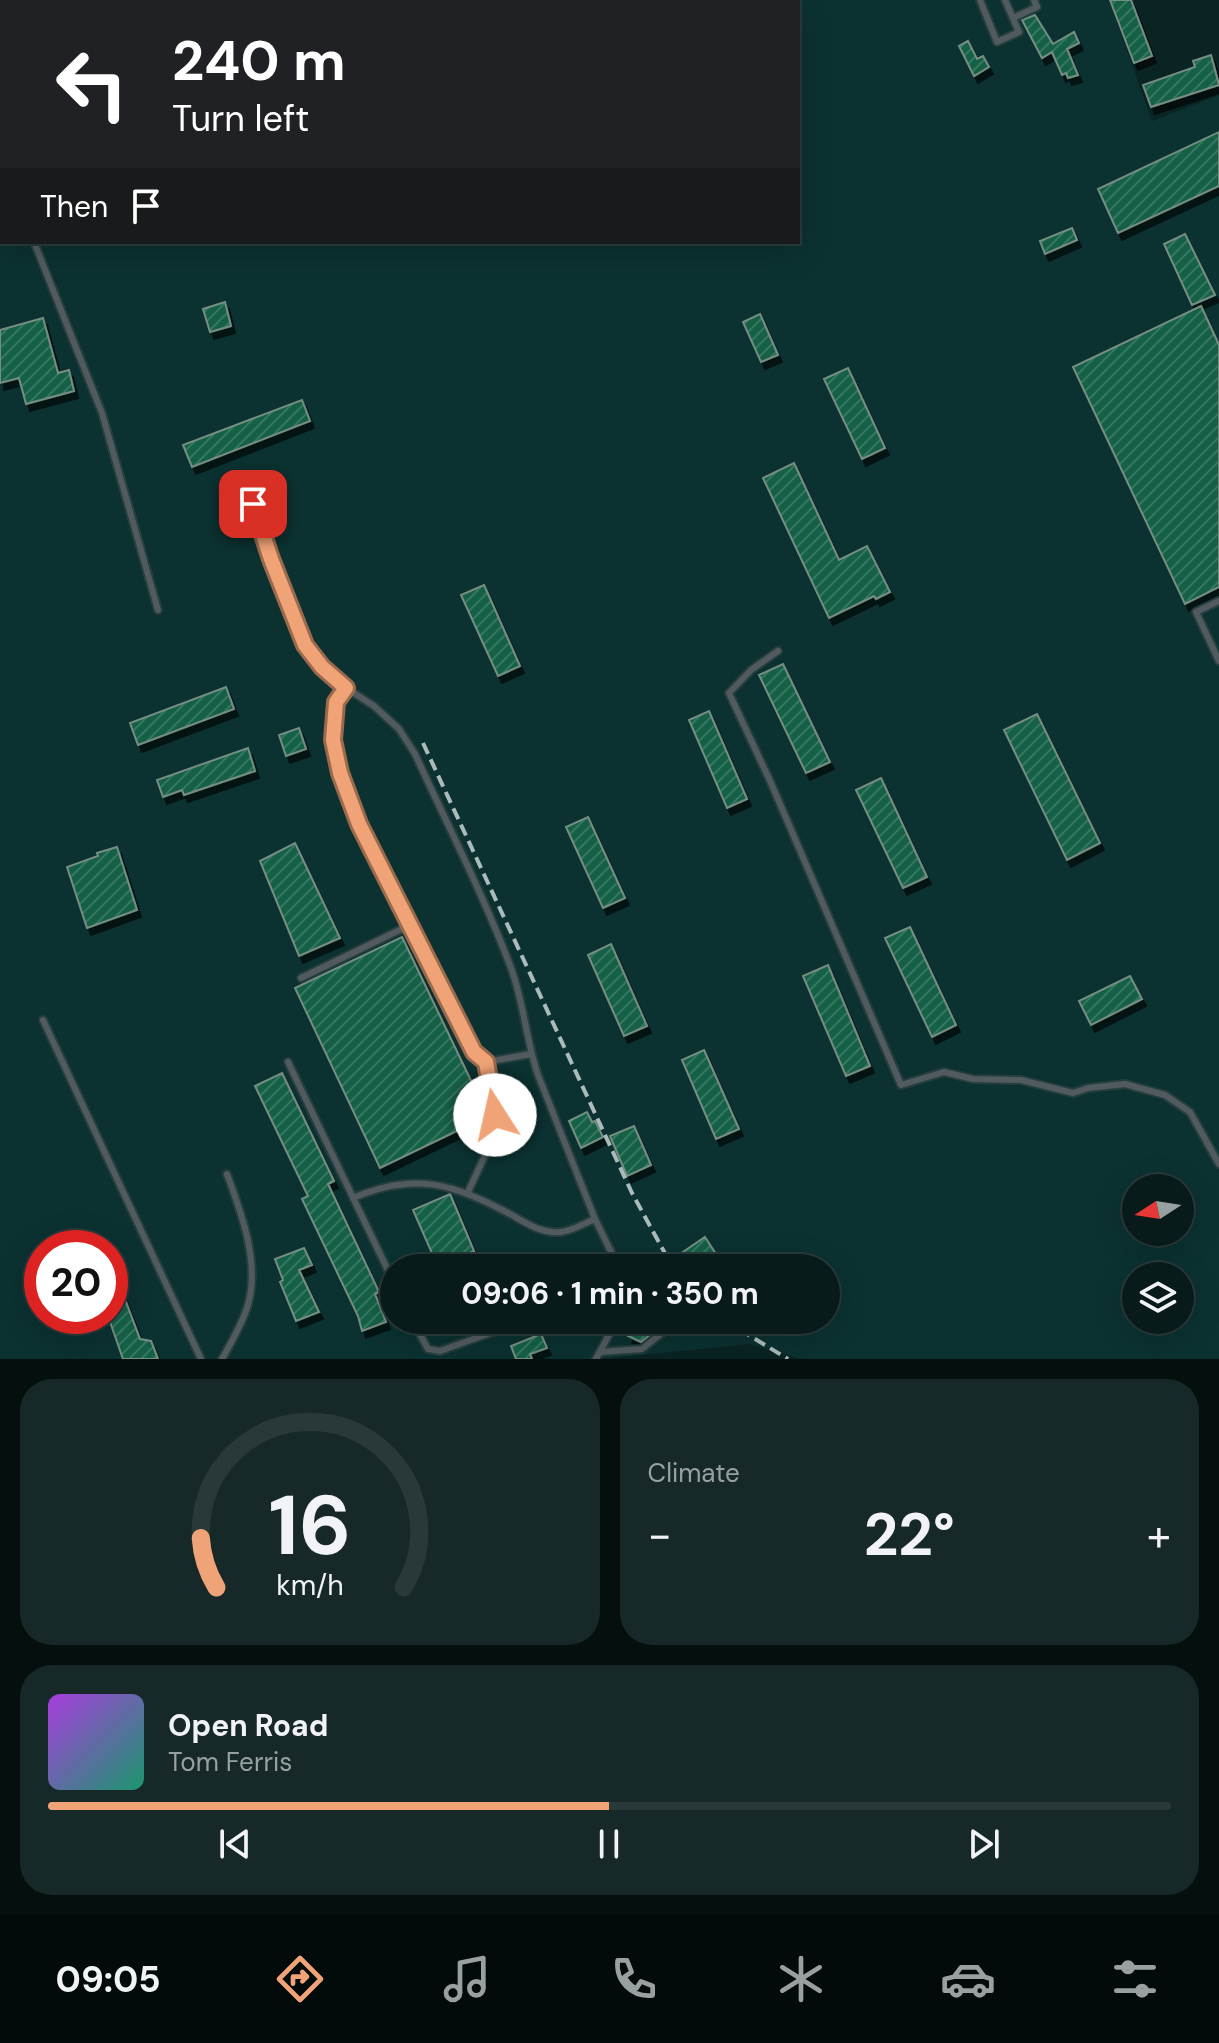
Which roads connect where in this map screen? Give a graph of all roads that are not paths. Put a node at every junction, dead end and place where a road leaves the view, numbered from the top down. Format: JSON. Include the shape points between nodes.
{"nodes":[{"id":1,"x":980,"y":0,"type":"edge"},
{"id":2,"x":1005,"y":0,"type":"edge"},
{"id":3,"x":1034,"y":0,"type":"edge"},
{"id":4,"x":1013,"y":18,"type":"junction"},
{"id":5,"x":35,"y":244,"type":"edge"},
{"id":6,"x":244,"y":476,"type":"dead end"},
{"id":7,"x":1219,"y":601,"type":"edge"},
{"id":8,"x":158,"y":610,"type":"dead end"},
{"id":9,"x":778,"y":651,"type":"dead end"},
{"id":10,"x":1219,"y":661,"type":"edge"},
{"id":11,"x":346,"y":688,"type":"junction"},
{"id":12,"x":410,"y":925,"type":"junction"},
{"id":13,"x":301,"y":978,"type":"dead end"},
{"id":14,"x":43,"y":1020,"type":"dead end"},
{"id":15,"x":531,"y":1054,"type":"junction"},
{"id":16,"x":288,"y":1062,"type":"dead end"},
{"id":17,"x":486,"y":1062,"type":"junction"},
{"id":18,"x":1219,"y":1164,"type":"edge"},
{"id":19,"x":227,"y":1174,"type":"dead end"},
{"id":20,"x":467,"y":1194,"type":"junction"},
{"id":21,"x":353,"y":1198,"type":"junction"},
{"id":22,"x":595,"y":1219,"type":"junction"},
{"id":23,"x":380,"y":1254,"type":"edge"},
{"id":24,"x":612,"y":1254,"type":"edge"},
{"id":25,"x":420,"y":1334,"type":"edge"},
{"id":26,"x":488,"y":1334,"type":"edge"},
{"id":27,"x":610,"y":1334,"type":"edge"},
{"id":28,"x":661,"y":1334,"type":"edge"},
{"id":29,"x":598,"y":1356,"type":"edge"},
{"id":30,"x":201,"y":1359,"type":"edge"},
{"id":31,"x":222,"y":1359,"type":"edge"}],
"edges":[{"from":1,"to":4,"type":"lane","via":[[997,42],[1019,32]]},
{"from":2,"to":4,"type":"lane"},
{"from":3,"to":4,"type":"lane","via":[[1037,7]]},
{"from":5,"to":8,"type":"lane","via":[[102,413]]},
{"from":6,"to":11,"type":"lane","via":[[305,645]]},
{"from":7,"to":10,"type":"lane","via":[[1196,612]]},
{"from":9,"to":18,"type":"lane","via":[[729,693],[901,1085],[944,1072],[1021,1080],[1073,1093],[1125,1084],[1165,1095],[1190,1112]]},
{"from":11,"to":12,"type":"lane","via":[[336,702],[333,740],[340,773],[359,824]]},
{"from":11,"to":15,"type":"lane","via":[[399,729],[415,754],[511,968]]},
{"from":12,"to":13,"type":"lane"},
{"from":12,"to":17,"type":"lane","via":[[474,1052]]},
{"from":14,"to":30,"type":"lane"},
{"from":15,"to":17,"type":"lane"},
{"from":15,"to":22,"type":"lane"},
{"from":16,"to":21,"type":"lane"},
{"from":17,"to":20,"type":"lane","via":[[495,1115],[489,1147]]},
{"from":19,"to":31,"type":"lane","via":[[250,1252],[250,1288],[241,1323]]},
{"from":20,"to":21,"type":"lane","via":[[412,1181]]},
{"from":20,"to":22,"type":"lane","via":[[541,1231],[562,1232]]},
{"from":21,"to":23,"type":"lane"},
{"from":22,"to":24,"type":"lane"},
{"from":25,"to":26,"type":"lane","via":[[428,1349],[440,1351]]},
{"from":27,"to":29,"type":"lane"},
{"from":28,"to":29,"type":"lane","via":[[642,1349]]}]}
